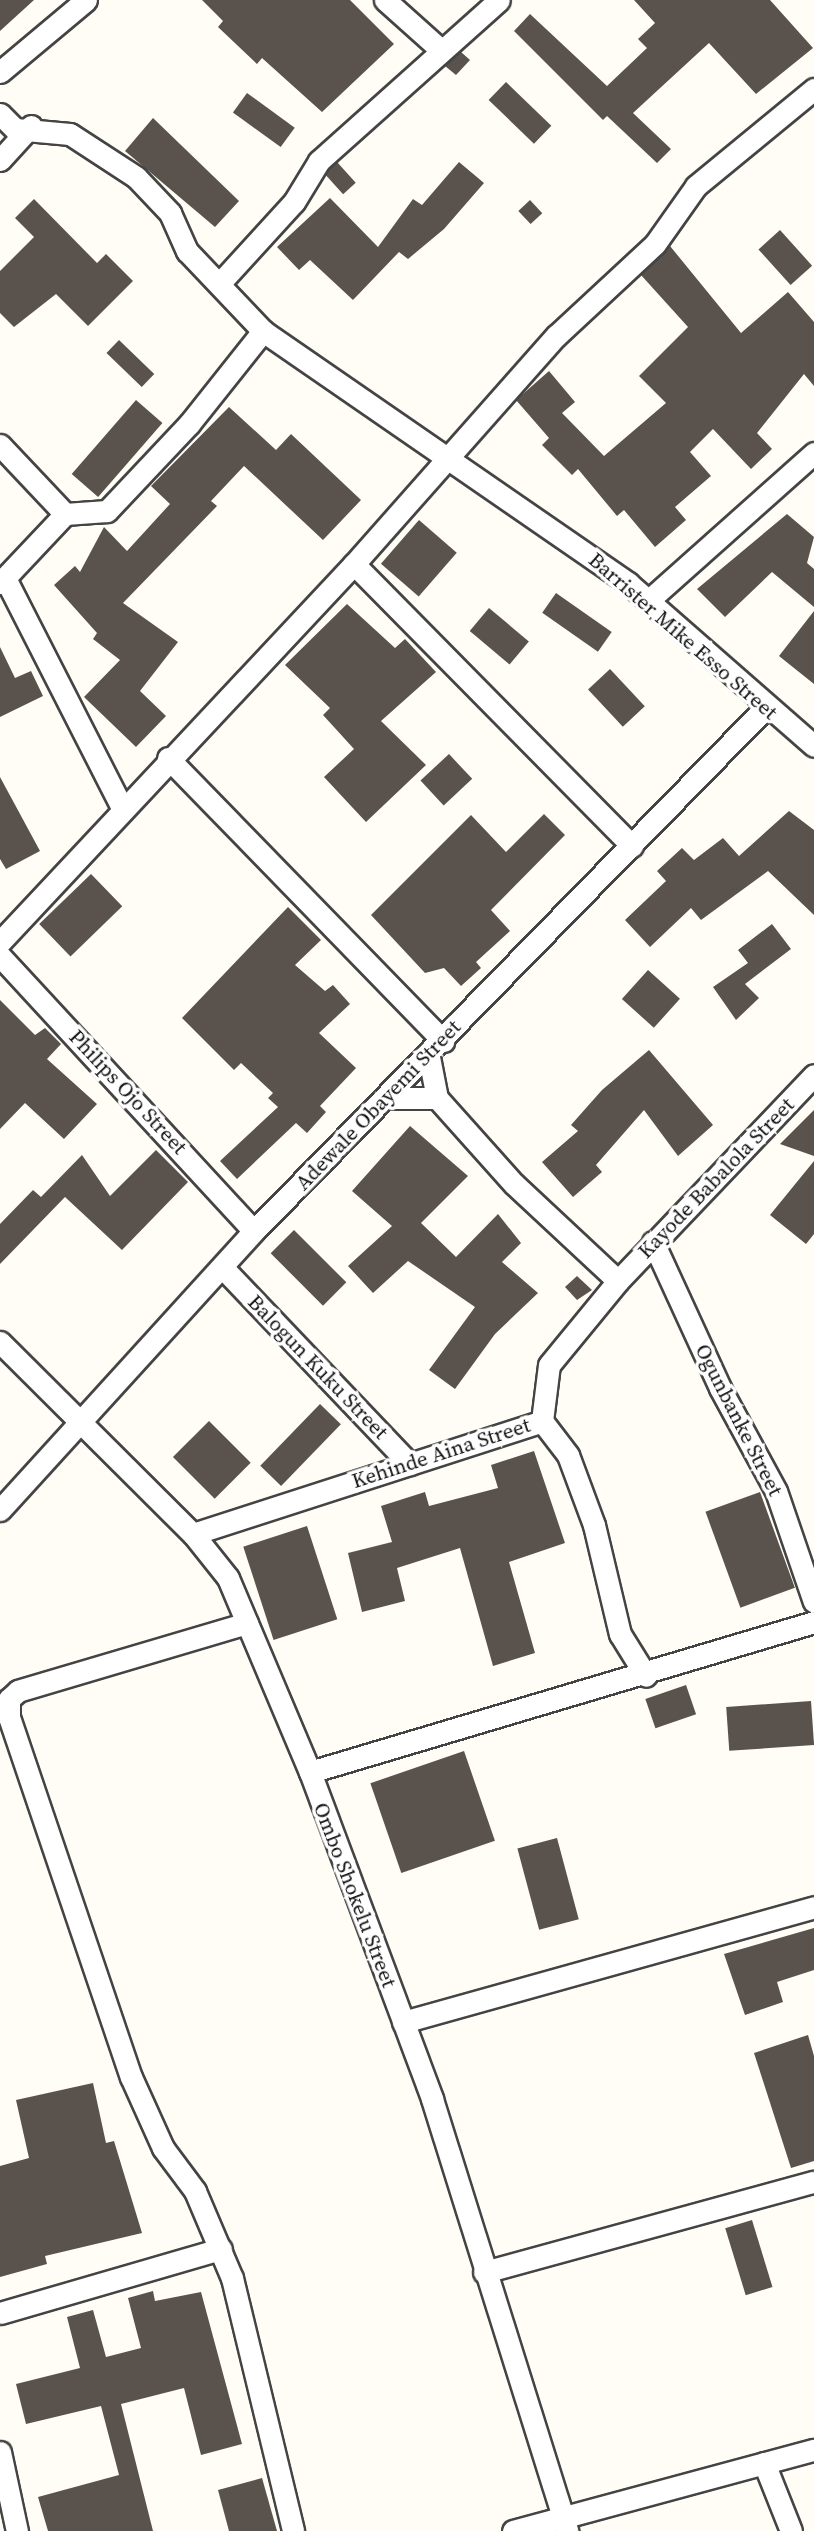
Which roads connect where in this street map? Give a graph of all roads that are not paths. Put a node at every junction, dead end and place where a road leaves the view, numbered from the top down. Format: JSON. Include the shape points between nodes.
{"nodes":[{"id":1,"x":86,"y":0,"type":"edge"},
{"id":2,"x":385,"y":0,"type":"edge"},
{"id":3,"x":499,"y":0,"type":"edge"},
{"id":4,"x":441,"y":50,"type":"junction"},
{"id":5,"x":0,"y":72,"type":"edge"},
{"id":6,"x":814,"y":89,"type":"edge"},
{"id":7,"x":0,"y":114,"type":"edge"},
{"id":8,"x":31,"y":126,"type":"junction"},
{"id":9,"x":0,"y":160,"type":"edge"},
{"id":10,"x":219,"y":284,"type":"junction"},
{"id":11,"x":263,"y":331,"type":"junction"},
{"id":12,"x":0,"y":445,"type":"edge"},
{"id":13,"x":814,"y":453,"type":"edge"},
{"id":14,"x":446,"y":459,"type":"junction"},
{"id":15,"x":65,"y":514,"type":"junction"},
{"id":16,"x":354,"y":564,"type":"junction"},
{"id":17,"x":2,"y":580,"type":"edge"},
{"id":18,"x":649,"y":600,"type":"junction"},
{"id":19,"x":765,"y":708,"type":"junction"},
{"id":20,"x":814,"y":746,"type":"edge"},
{"id":21,"x":168,"y":758,"type":"junction"},
{"id":22,"x":122,"y":808,"type":"junction"},
{"id":23,"x":632,"y":846,"type":"junction"},
{"id":24,"x":0,"y":942,"type":"edge"},
{"id":25,"x":0,"y":956,"type":"edge"},
{"id":26,"x":443,"y":1041,"type":"junction"},
{"id":27,"x":429,"y":1057,"type":"junction"},
{"id":28,"x":814,"y":1075,"type":"edge"},
{"id":29,"x":388,"y":1098,"type":"junction"},
{"id":30,"x":437,"y":1098,"type":"junction"},
{"id":31,"x":254,"y":1231,"type":"junction"},
{"id":32,"x":653,"y":1242,"type":"junction"},
{"id":33,"x":225,"y":1270,"type":"junction"},
{"id":34,"x":618,"y":1281,"type":"junction"},
{"id":35,"x":0,"y":1342,"type":"edge"},
{"id":36,"x":542,"y":1420,"type":"junction"},
{"id":37,"x":81,"y":1429,"type":"junction"},
{"id":38,"x":410,"y":1464,"type":"junction"},
{"id":39,"x":0,"y":1510,"type":"edge"},
{"id":40,"x":193,"y":1534,"type":"junction"},
{"id":41,"x":814,"y":1601,"type":"edge"},
{"id":42,"x":814,"y":1622,"type":"edge"},
{"id":43,"x":247,"y":1623,"type":"junction"},
{"id":44,"x":646,"y":1676,"type":"junction"},
{"id":45,"x":310,"y":1772,"type":"junction"},
{"id":46,"x":814,"y":1907,"type":"edge"},
{"id":47,"x":403,"y":2022,"type":"junction"},
{"id":48,"x":814,"y":2182,"type":"edge"},
{"id":49,"x":221,"y":2249,"type":"junction"},
{"id":50,"x":484,"y":2272,"type":"junction"},
{"id":51,"x":0,"y":2313,"type":"edge"},
{"id":52,"x":814,"y":2449,"type":"edge"},
{"id":53,"x":0,"y":2452,"type":"edge"},
{"id":54,"x":764,"y":2463,"type":"junction"},
{"id":55,"x":565,"y":2525,"type":"edge"},
{"id":56,"x":17,"y":2531,"type":"edge"},
{"id":57,"x":293,"y":2531,"type":"edge"},
{"id":58,"x":513,"y":2531,"type":"edge"},
{"id":59,"x":791,"y":2531,"type":"edge"}],
"edges":[{"from":1,"to":5,"type":"street"},
{"from":2,"to":4,"type":"street"},
{"from":3,"to":4,"type":"street"},
{"from":4,"to":10,"type":"street","via":[[319,161],[294,202]]},
{"from":6,"to":14,"type":"street","via":[[696,186],[655,244],[556,336]]},
{"from":7,"to":8,"type":"street","name":"Barrister Mike Esso Street","via":[[15,129]]},
{"from":8,"to":9,"type":"street"},
{"from":8,"to":10,"type":"street","name":"Barrister Mike Esso Street","via":[[71,134],[136,177],[170,213],[187,251]]},
{"from":10,"to":11,"type":"street","name":"Barrister Mike Esso Street"},
{"from":11,"to":14,"type":"street","name":"Barrister Mike Esso Street"},
{"from":11,"to":15,"type":"street","via":[[189,424],[107,511]]},
{"from":12,"to":15,"type":"street"},
{"from":13,"to":18,"type":"street"},
{"from":14,"to":16,"type":"street"},
{"from":14,"to":18,"type":"street","name":"Barrister Mike Esso Street","via":[[525,508]]},
{"from":15,"to":17,"type":"street"},
{"from":16,"to":21,"type":"street"},
{"from":16,"to":23,"type":"street"},
{"from":17,"to":22,"type":"street"},
{"from":18,"to":19,"type":"street","name":"Barrister Mike Esso Street"},
{"from":19,"to":20,"type":"street","name":"Barrister Mike Esso Street"},
{"from":19,"to":23,"type":"street","name":"Adewale Obayemi Street"},
{"from":21,"to":22,"type":"street"},
{"from":21,"to":26,"type":"street"},
{"from":22,"to":24,"type":"street"},
{"from":23,"to":26,"type":"street","name":"Adewale Obayemi Street"},
{"from":25,"to":31,"type":"street","name":"Philips Ojo Street"},
{"from":26,"to":27,"type":"street","name":"Adewale Obayemi Street"},
{"from":27,"to":29,"type":"street","name":"Adewale Obayemi Street"},
{"from":27,"to":30,"type":"street"},
{"from":28,"to":32,"type":"street","name":"Kayode Babalola Street"},
{"from":29,"to":30,"type":"street"},
{"from":29,"to":31,"type":"street","name":"Adewale Obayemi Street"},
{"from":30,"to":34,"type":"street","via":[[514,1184]]},
{"from":31,"to":33,"type":"street","name":"Adewale Obayemi Street"},
{"from":32,"to":34,"type":"street","name":"Kayode Babalola Street"},
{"from":32,"to":41,"type":"street","name":"Ogunbanke Street","via":[[776,1491]]},
{"from":33,"to":37,"type":"street","name":"Adewale Obayemi Street"},
{"from":33,"to":38,"type":"street","name":"Balogun Kuku Street"},
{"from":34,"to":36,"type":"street","name":"Kayode Babalola Street","via":[[549,1365]]},
{"from":35,"to":37,"type":"street","name":"Ombo Shokelu Street"},
{"from":36,"to":38,"type":"street","name":"Kehinde Aina Street"},
{"from":36,"to":44,"type":"street","name":"Kehinde Aina Street","via":[[568,1455],[594,1525],[620,1634]]},
{"from":37,"to":39,"type":"street","name":"Adewale Obayemi Street"},
{"from":37,"to":40,"type":"street","name":"Ombo Shokelu Street"},
{"from":38,"to":40,"type":"street","name":"Kehinde Aina Street"},
{"from":40,"to":43,"type":"street","name":"Ombo Shokelu Street","via":[[228,1578]]},
{"from":42,"to":44,"type":"street"},
{"from":43,"to":45,"type":"street","name":"Ombo Shokelu Street"},
{"from":43,"to":49,"type":"street","via":[[19,1690],[9,1699],[16,1744],[131,2077]]},
{"from":44,"to":45,"type":"street"},
{"from":45,"to":47,"type":"street","name":"Ombo Shokelu Street"},
{"from":46,"to":47,"type":"street"},
{"from":47,"to":50,"type":"street","name":"Ombo Shokelu Street"},
{"from":48,"to":50,"type":"street"},
{"from":49,"to":51,"type":"street"},
{"from":49,"to":57,"type":"street"},
{"from":50,"to":55,"type":"street","name":"Ombo Shokelu Street"},
{"from":52,"to":54,"type":"street"},
{"from":53,"to":56,"type":"street"},
{"from":54,"to":55,"type":"street"},
{"from":54,"to":59,"type":"street"},
{"from":55,"to":58,"type":"street"}]}
